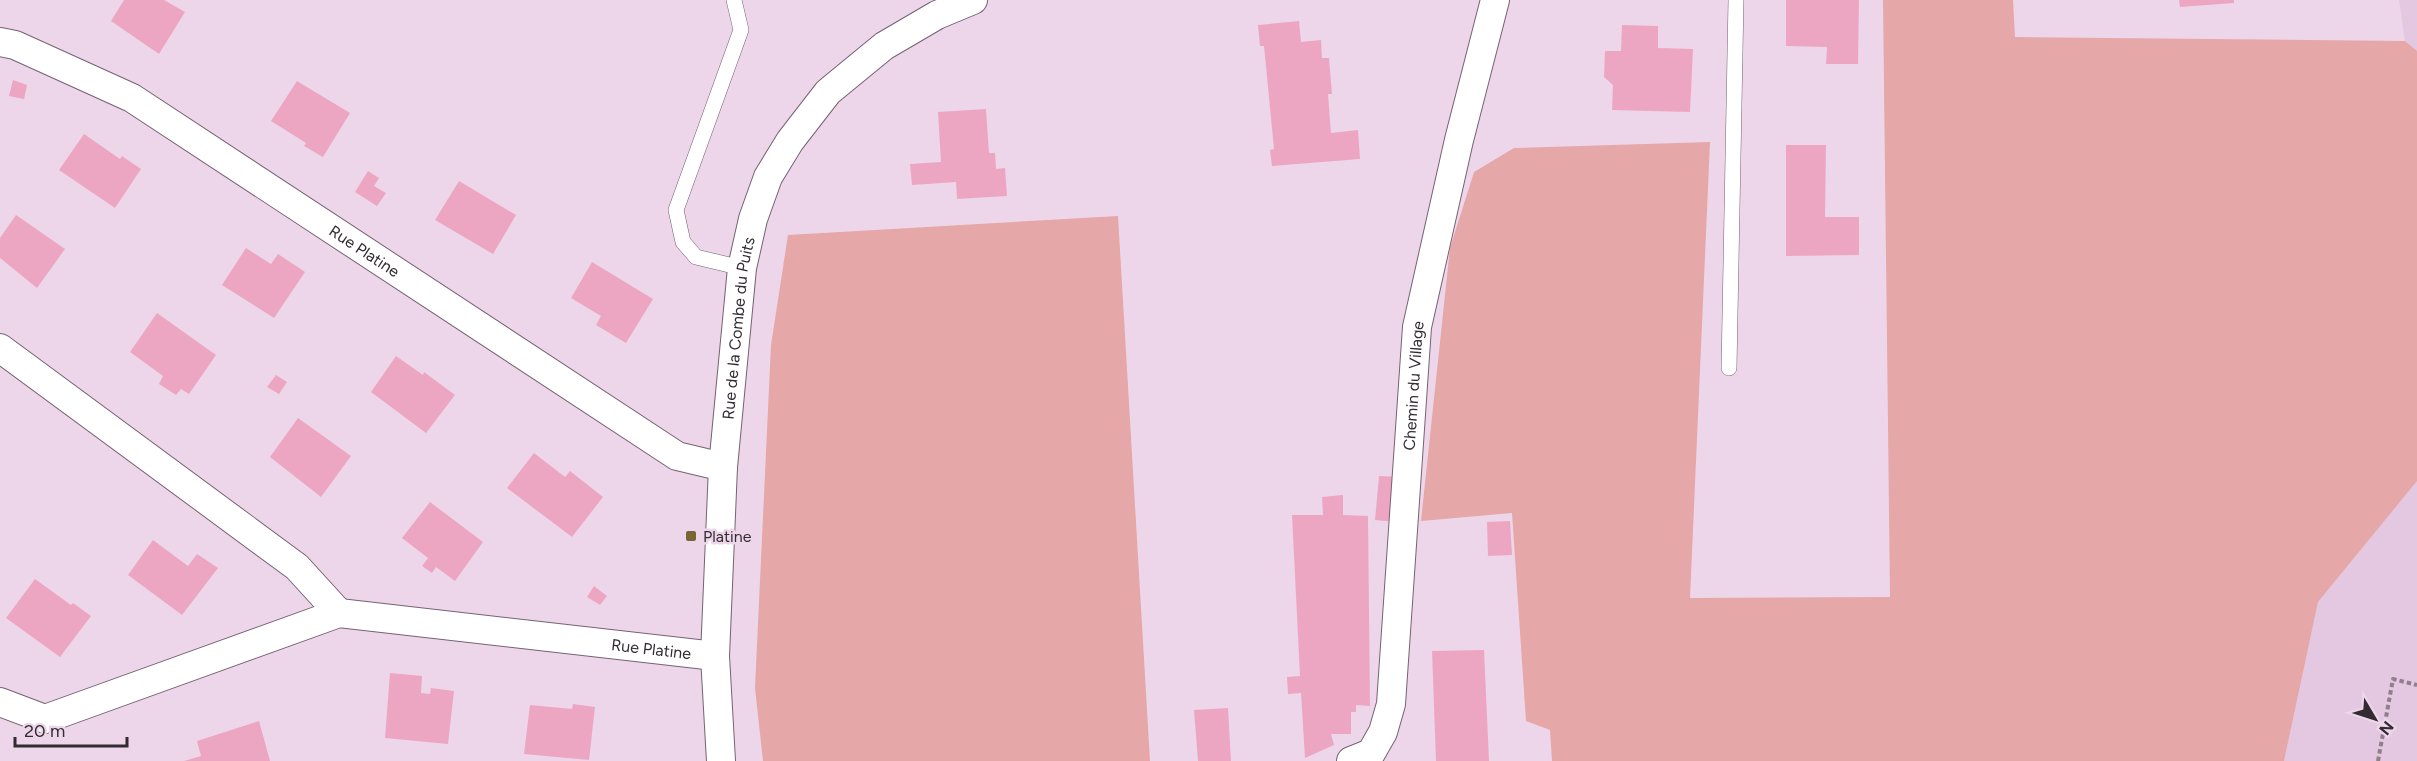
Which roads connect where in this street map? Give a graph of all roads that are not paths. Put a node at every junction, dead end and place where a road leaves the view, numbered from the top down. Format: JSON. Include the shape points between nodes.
{"nodes":[{"id":1,"x":734,"y":0,"type":"edge"},
{"id":2,"x":973,"y":0,"type":"edge"},
{"id":3,"x":1495,"y":0,"type":"edge"},
{"id":4,"x":1736,"y":0,"type":"edge"},
{"id":5,"x":0,"y":42,"type":"edge"},
{"id":6,"x":742,"y":268,"type":"junction"},
{"id":7,"x":0,"y":348,"type":"edge"},
{"id":8,"x":1729,"y":368,"type":"dead end"},
{"id":9,"x":723,"y":467,"type":"junction"},
{"id":10,"x":339,"y":613,"type":"junction"},
{"id":11,"x":715,"y":656,"type":"junction"},
{"id":12,"x":0,"y":702,"type":"edge"},
{"id":13,"x":721,"y":761,"type":"edge"},
{"id":14,"x":1351,"y":761,"type":"edge"}],
"edges":[{"from":1,"to":6,"type":"lane","via":[[741,30],[676,210],[683,242],[696,257]]},
{"from":2,"to":6,"type":"street","name":"Rue de la Combe du Puits","via":[[937,15],[884,46],[828,92],[768,177]]},
{"from":3,"to":14,"type":"street","name":"Chemin du Village","via":[[1417,327],[1390,704],[1383,732],[1371,753]]},
{"from":4,"to":8,"type":"lane"},
{"from":5,"to":9,"type":"street","name":"Rue Platine","via":[[15,45],[132,98],[677,456]]},
{"from":6,"to":9,"type":"street","name":"Rue de la Combe du Puits"},
{"from":7,"to":10,"type":"street","via":[[297,567]]},
{"from":9,"to":11,"type":"street","name":"Rue de la Combe du Puits"},
{"from":10,"to":11,"type":"street","name":"Rue Platine"},
{"from":10,"to":12,"type":"street","name":"Rue Platine","via":[[45,719]]},
{"from":11,"to":13,"type":"street","name":"Rue de la Combe du Puits"}]}
